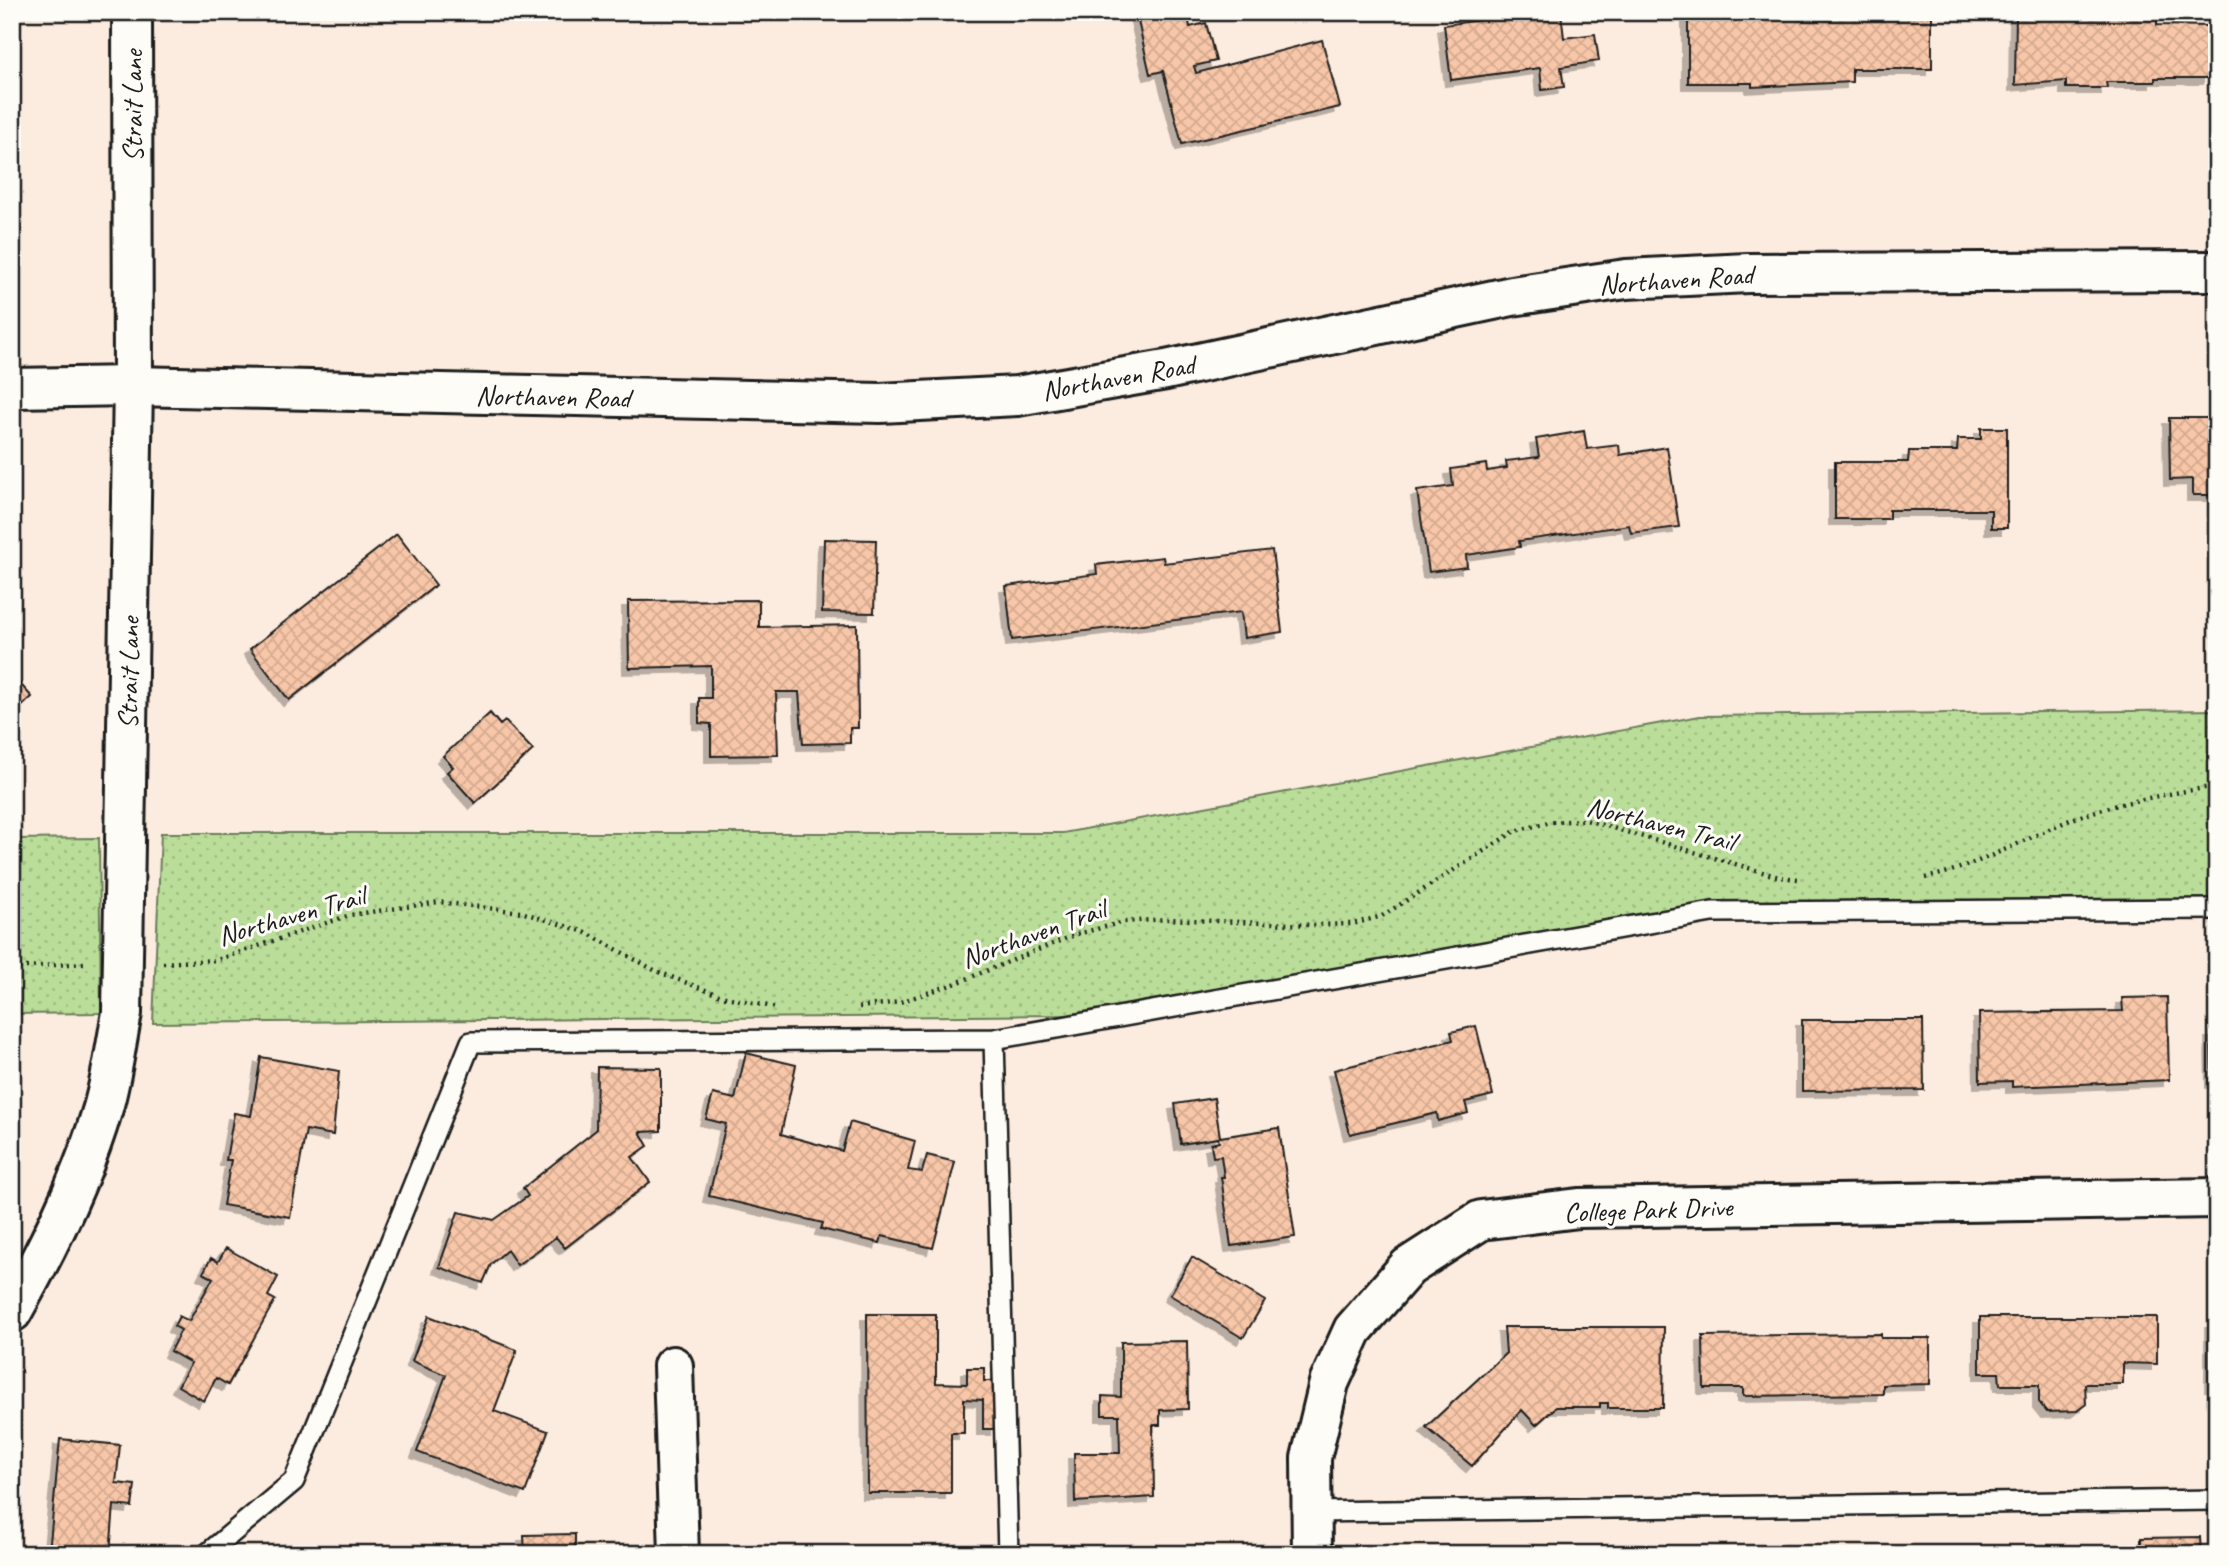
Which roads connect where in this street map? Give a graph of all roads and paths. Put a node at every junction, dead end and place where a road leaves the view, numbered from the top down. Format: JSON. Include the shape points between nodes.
{"nodes":[{"id":1,"x":132,"y":12,"type":"edge"},
{"id":2,"x":2217,"y":271,"type":"edge"},
{"id":3,"x":133,"y":386,"type":"junction"},
{"id":4,"x":12,"y":388,"type":"edge"},
{"id":5,"x":2217,"y":786,"type":"edge"},
{"id":6,"x":1806,"y":879,"type":"dead end"},
{"id":7,"x":1914,"y":879,"type":"dead end"},
{"id":8,"x":2217,"y":909,"type":"edge"},
{"id":9,"x":124,"y":964,"type":"junction"},
{"id":10,"x":12,"y":968,"type":"edge"},
{"id":11,"x":789,"y":1008,"type":"dead end"},
{"id":12,"x":855,"y":1008,"type":"dead end"},
{"id":13,"x":994,"y":1039,"type":"junction"},
{"id":14,"x":2217,"y":1198,"type":"edge"},
{"id":15,"x":12,"y":1312,"type":"edge"},
{"id":16,"x":673,"y":1366,"type":"dead end"},
{"id":17,"x":2217,"y":1500,"type":"edge"},
{"id":18,"x":1311,"y":1512,"type":"junction"},
{"id":19,"x":206,"y":1554,"type":"edge"},
{"id":20,"x":679,"y":1554,"type":"edge"},
{"id":21,"x":1008,"y":1554,"type":"edge"},
{"id":22,"x":1312,"y":1554,"type":"edge"}],
"edges":[{"from":1,"to":3,"type":"street","name":"Strait Lane"},
{"from":2,"to":3,"type":"street","name":"Northaven Road","via":[[1748,273],[1626,279],[1512,296],[1166,370],[1017,396],[880,403]]},
{"from":3,"to":4,"type":"street","name":"Northaven Road"},
{"from":3,"to":9,"type":"street","name":"Strait Lane"},
{"from":5,"to":7,"type":"path","via":[[2133,801],[2072,820],[1974,863]]},
{"from":6,"to":12,"type":"path","name":"Northaven Trail","via":[[1779,877],[1586,820],[1551,822],[1515,831],[1382,916],[1353,924],[1124,922],[1077,934],[900,1002]]},
{"from":8,"to":13,"type":"lane","via":[[1712,912]]},
{"from":9,"to":10,"type":"path","name":"Northaven Trail"},
{"from":9,"to":11,"type":"path","name":"Northaven Trail","via":[[217,960],[351,915],[439,902],[521,912],[585,932],[656,971],[721,996]]},
{"from":9,"to":15,"type":"street","name":"Strait Lane","via":[[122,1013],[103,1106],[73,1192],[46,1253]]},
{"from":13,"to":19,"type":"lane","via":[[471,1042],[294,1481]]},
{"from":13,"to":21,"type":"lane"},
{"from":14,"to":18,"type":"street","name":"College Park Drive","via":[[1579,1208],[1481,1220],[1408,1267],[1353,1330],[1329,1383],[1311,1458]]},
{"from":16,"to":20,"type":"street"},
{"from":17,"to":18,"type":"lane"},
{"from":18,"to":22,"type":"street","name":"College Park Drive"}]}
